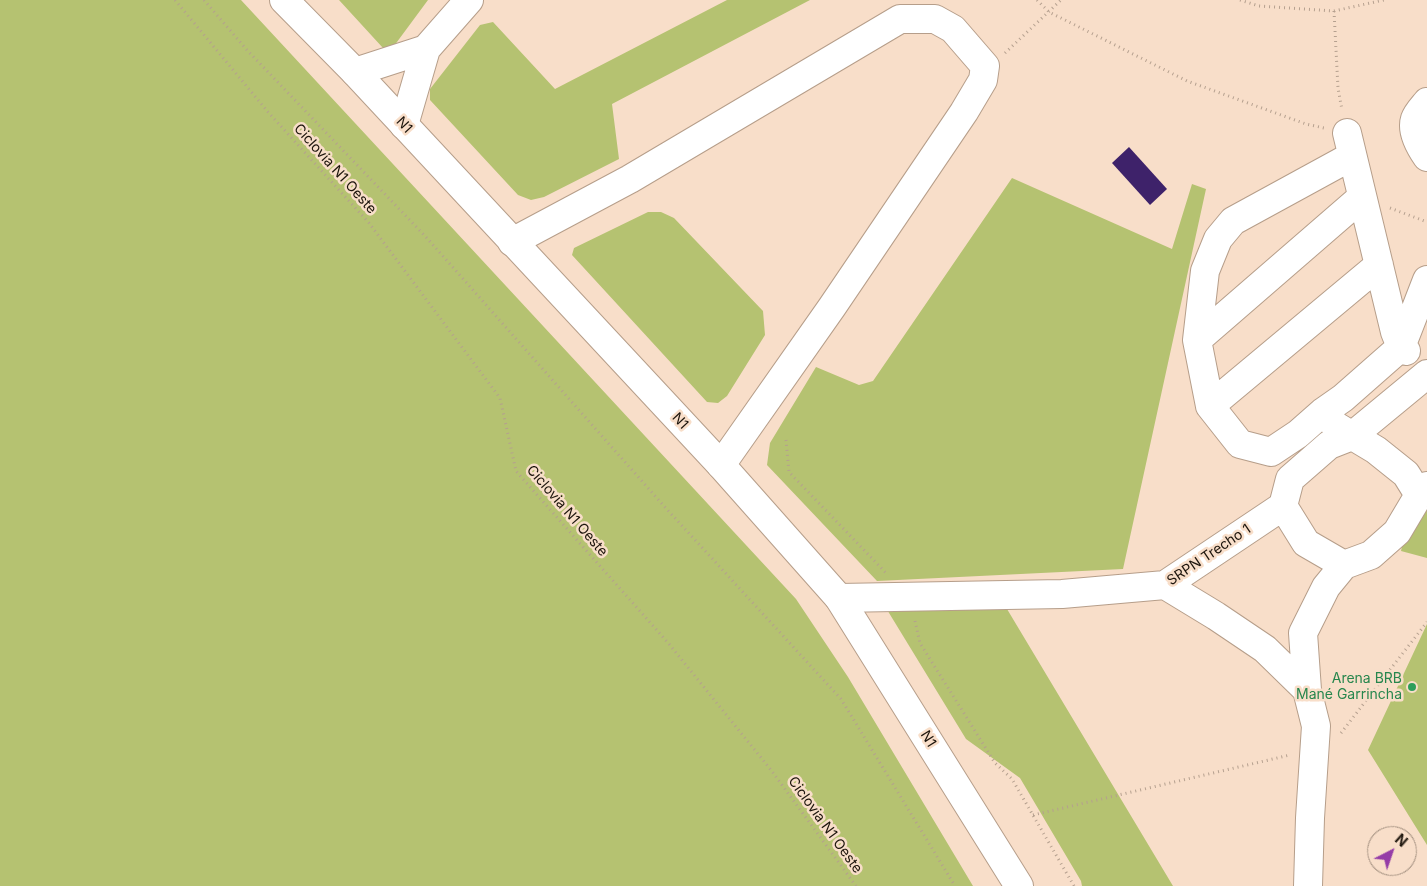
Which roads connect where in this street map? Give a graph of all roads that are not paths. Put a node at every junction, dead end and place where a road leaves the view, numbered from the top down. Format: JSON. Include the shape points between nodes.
{"nodes":[{"id":1,"x":284,"y":0,"type":"edge"},
{"id":2,"x":469,"y":0,"type":"edge"},
{"id":3,"x":426,"y":49,"type":"junction"},
{"id":4,"x":355,"y":72,"type":"junction"},
{"id":5,"x":1427,"y":102,"type":"edge"},
{"id":6,"x":404,"y":125,"type":"junction"},
{"id":7,"x":1427,"y":157,"type":"edge"},
{"id":8,"x":1362,"y":197,"type":"junction"},
{"id":9,"x":512,"y":242,"type":"junction"},
{"id":10,"x":1379,"y":266,"type":"junction"},
{"id":11,"x":1427,"y":280,"type":"edge"},
{"id":12,"x":1197,"y":340,"type":"junction"},
{"id":13,"x":1401,"y":347,"type":"junction"},
{"id":14,"x":1427,"y":367,"type":"edge"},
{"id":15,"x":1427,"y":374,"type":"edge"},
{"id":16,"x":1210,"y":406,"type":"junction"},
{"id":17,"x":1323,"y":412,"type":"junction"},
{"id":18,"x":1352,"y":436,"type":"junction"},
{"id":19,"x":721,"y":465,"type":"junction"},
{"id":20,"x":1423,"y":490,"type":"edge"},
{"id":21,"x":1283,"y":506,"type":"junction"},
{"id":22,"x":1344,"y":565,"type":"junction"},
{"id":23,"x":1165,"y":585,"type":"junction"},
{"id":24,"x":839,"y":598,"type":"junction"},
{"id":25,"x":1307,"y":690,"type":"junction"},
{"id":26,"x":1019,"y":886,"type":"edge"},
{"id":27,"x":1308,"y":886,"type":"edge"}],
"edges":[{"from":1,"to":4,"type":"main road","name":"N1"},
{"from":2,"to":3,"type":"main road"},
{"from":3,"to":4,"type":"main road"},
{"from":3,"to":6,"type":"main road"},
{"from":4,"to":6,"type":"main road","name":"N1"},
{"from":5,"to":7,"type":"main road","via":[[1415,118],[1414,131]]},
{"from":6,"to":9,"type":"main road","name":"N1"},
{"from":8,"to":10,"type":"main road"},
{"from":8,"to":12,"type":"main road"},
{"from":8,"to":12,"type":"main road","via":[[1349,144],[1233,221],[1218,239],[1204,271]]},
{"from":9,"to":19,"type":"main road","name":"N1"},
{"from":9,"to":19,"type":"main road","via":[[630,179],[900,19],[936,19],[954,29],[985,66],[983,80]]},
{"from":10,"to":13,"type":"main road"},
{"from":10,"to":16,"type":"main road"},
{"from":11,"to":13,"type":"main road"},
{"from":12,"to":16,"type":"main road"},
{"from":13,"to":14,"type":"main road"},
{"from":13,"to":17,"type":"main road"},
{"from":15,"to":18,"type":"main road"},
{"from":16,"to":17,"type":"main road","via":[[1240,444],[1271,452]]},
{"from":17,"to":18,"type":"main road"},
{"from":18,"to":20,"type":"main road","via":[[1376,450]]},
{"from":18,"to":21,"type":"main road","via":[[1329,445],[1290,479]]},
{"from":19,"to":24,"type":"main road","name":"N1"},
{"from":20,"to":22,"type":"main road","via":[[1397,532],[1371,555]]},
{"from":21,"to":22,"type":"main road","via":[[1306,543]]},
{"from":21,"to":23,"type":"main road","name":"SRPN Trecho 1"},
{"from":22,"to":25,"type":"main road","via":[[1326,587],[1303,633]]},
{"from":23,"to":24,"type":"main road","name":"SRPN Trecho 1","via":[[1062,594]]},
{"from":23,"to":25,"type":"main road","via":[[1265,649]]},
{"from":24,"to":26,"type":"main road","name":"N1"},
{"from":25,"to":27,"type":"main road","via":[[1316,726]]}]}
